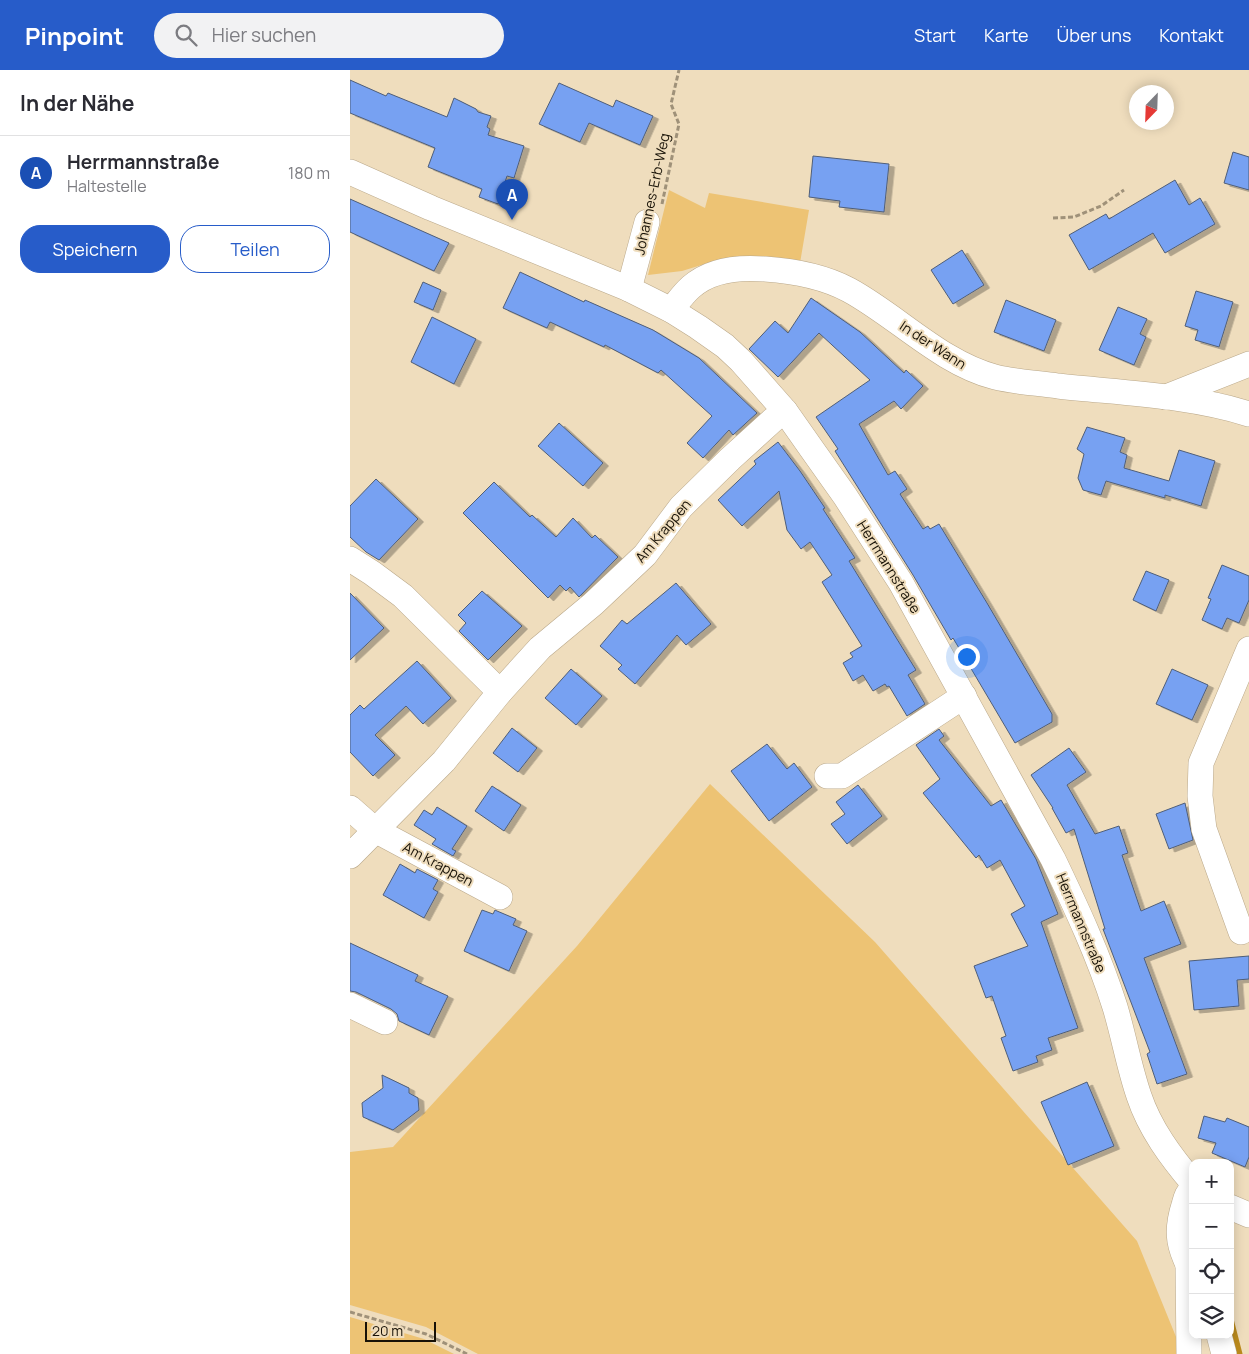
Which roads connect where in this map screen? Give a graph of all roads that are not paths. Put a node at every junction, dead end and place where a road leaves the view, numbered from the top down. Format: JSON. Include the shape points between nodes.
{"nodes":[{"id":1,"x":350,"y":172,"type":"edge"},
{"id":2,"x":654,"y":216,"type":"road end"},
{"id":3,"x":629,"y":289,"type":"junction"},
{"id":4,"x":671,"y":310,"type":"junction"},
{"id":5,"x":1249,"y":364,"type":"edge"},
{"id":6,"x":1164,"y":398,"type":"junction"},
{"id":7,"x":785,"y":412,"type":"junction"},
{"id":8,"x":1249,"y":414,"type":"edge"},
{"id":9,"x":350,"y":559,"type":"edge"},
{"id":10,"x":1249,"y":649,"type":"edge"},
{"id":11,"x":500,"y":692,"type":"junction"},
{"id":12,"x":964,"y":696,"type":"junction"},
{"id":13,"x":827,"y":776,"type":"dead end"},
{"id":14,"x":350,"y":808,"type":"edge"},
{"id":15,"x":376,"y":830,"type":"junction"},
{"id":16,"x":350,"y":856,"type":"edge"},
{"id":17,"x":500,"y":897,"type":"dead end"},
{"id":18,"x":1241,"y":932,"type":"dead end"},
{"id":19,"x":350,"y":1005,"type":"edge"},
{"id":20,"x":385,"y":1022,"type":"dead end"},
{"id":21,"x":1189,"y":1179,"type":"edge"},
{"id":22,"x":1189,"y":1191,"type":"edge"},
{"id":23,"x":1234,"y":1209,"type":"edge"},
{"id":24,"x":1249,"y":1215,"type":"edge"},
{"id":25,"x":1189,"y":1266,"type":"edge"},
{"id":26,"x":1190,"y":1294,"type":"edge"},
{"id":27,"x":1220,"y":1339,"type":"edge"},
{"id":28,"x":1189,"y":1354,"type":"edge"},
{"id":29,"x":1224,"y":1354,"type":"edge"}],
"edges":[{"from":1,"to":3,"type":"street","name":"Herrmannstraße"},
{"from":2,"to":3,"type":"street"},
{"from":3,"to":4,"type":"street","name":"Herrmannstraße"},
{"from":4,"to":6,"type":"street","name":"In der Wann","via":[[690,288],[716,272],[754,268],[790,271],[815,276],[848,289],[960,364],[986,375]]},
{"from":4,"to":7,"type":"street","name":"Herrmannstraße","via":[[741,360]]},
{"from":5,"to":6,"type":"street"},
{"from":6,"to":8,"type":"street","name":"In der Wann","via":[[1207,402]]},
{"from":7,"to":11,"type":"street","name":"Am Krappen","via":[[695,493],[645,555],[540,648]]},
{"from":7,"to":12,"type":"street","name":"Herrmannstraße","via":[[901,583]]},
{"from":9,"to":11,"type":"street","via":[[403,596]]},
{"from":10,"to":18,"type":"street","via":[[1201,763],[1200,796],[1204,829]]},
{"from":11,"to":15,"type":"street","name":"Am Krappen","via":[[444,761]]},
{"from":12,"to":13,"type":"street","via":[[842,776]]},
{"from":12,"to":21,"type":"street","name":"Herrmannstraße","via":[[1075,903],[1114,1006],[1139,1097],[1162,1143]]},
{"from":14,"to":15,"type":"street","name":"Am Krappen"},
{"from":15,"to":16,"type":"street","name":"Am Krappen"},
{"from":15,"to":17,"type":"street","name":"Am Krappen"},
{"from":19,"to":20,"type":"street"},
{"from":22,"to":25,"type":"street","via":[[1180,1219],[1179,1239]]},
{"from":23,"to":24,"type":"street"},
{"from":26,"to":28,"type":"street"},
{"from":27,"to":29,"type":"street"}]}
